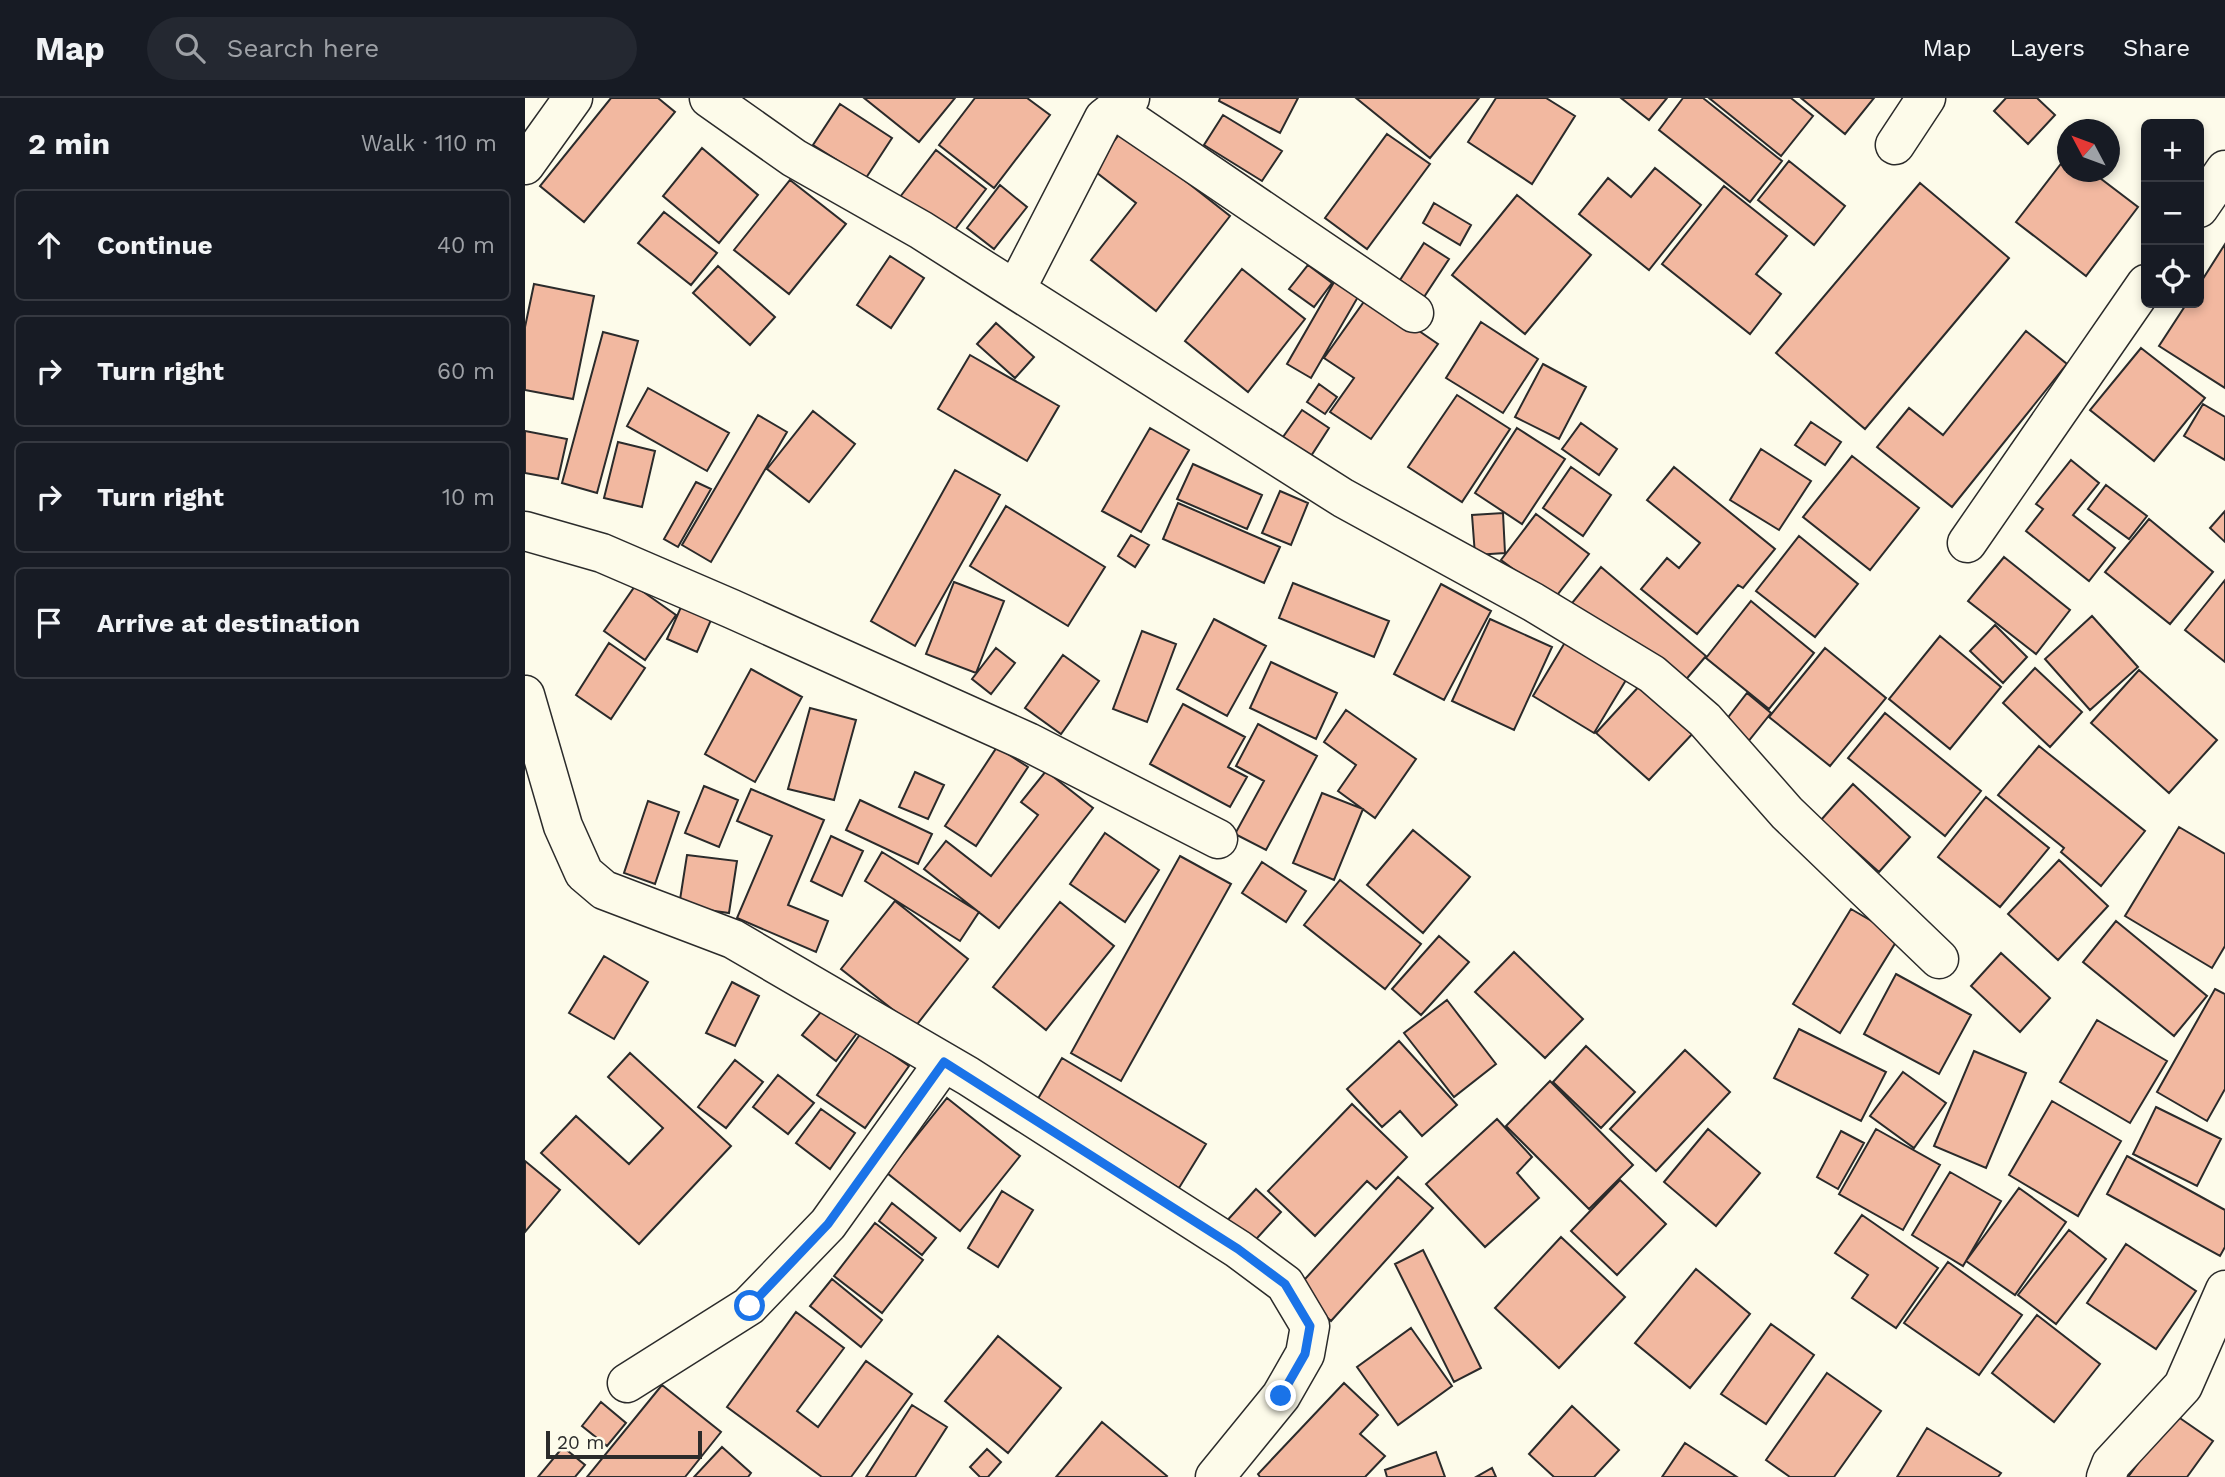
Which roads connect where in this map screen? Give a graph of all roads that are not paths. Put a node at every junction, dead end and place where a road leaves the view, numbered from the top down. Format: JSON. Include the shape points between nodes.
{"nodes":[{"id":1,"x":573,"y":98,"type":"edge"},
{"id":2,"x":709,"y":98,"type":"edge"},
{"id":3,"x":1926,"y":98,"type":"edge"},
{"id":4,"x":1123,"y":104,"type":"edge"},
{"id":5,"x":1895,"y":145,"type":"dead end"},
{"id":6,"x":525,"y":165,"type":"edge"},
{"id":7,"x":2225,"y":170,"type":"edge"},
{"id":8,"x":2204,"y":201,"type":"edge"},
{"id":9,"x":1016,"y":289,"type":"junction"},
{"id":10,"x":2141,"y":291,"type":"edge"},
{"id":11,"x":1414,"y":313,"type":"dead end"},
{"id":12,"x":525,"y":531,"type":"edge"},
{"id":13,"x":1967,"y":543,"type":"dead end"},
{"id":14,"x":525,"y":695,"type":"edge"},
{"id":15,"x":1218,"y":839,"type":"dead end"},
{"id":16,"x":1940,"y":959,"type":"dead end"},
{"id":17,"x":944,"y":1062,"type":"junction"},
{"id":18,"x":2225,"y":1290,"type":"edge"},
{"id":19,"x":628,"y":1383,"type":"dead end"},
{"id":20,"x":1215,"y":1477,"type":"edge"},
{"id":21,"x":2106,"y":1477,"type":"edge"}],
"edges":[{"from":1,"to":6,"type":"street"},
{"from":2,"to":9,"type":"street","via":[[794,158]]},
{"from":3,"to":5,"type":"street"},
{"from":4,"to":9,"type":"street","via":[[1104,118]]},
{"from":4,"to":11,"type":"street"},
{"from":7,"to":8,"type":"street"},
{"from":9,"to":16,"type":"street","via":[[1343,498],[1653,674],[1705,720],[1787,813]]},
{"from":10,"to":13,"type":"street"},
{"from":12,"to":15,"type":"street","via":[[602,553],[732,609],[1028,742]]},
{"from":14,"to":17,"type":"street","via":[[563,826],[584,873],[604,890],[733,939]]},
{"from":17,"to":19,"type":"street","via":[[828,1224],[750,1306]]},
{"from":17,"to":20,"type":"street","via":[[1238,1249],[1285,1284],[1310,1326],[1305,1354],[1281,1396]]},
{"from":18,"to":21,"type":"street","via":[[2183,1385],[2111,1464]]}]}
